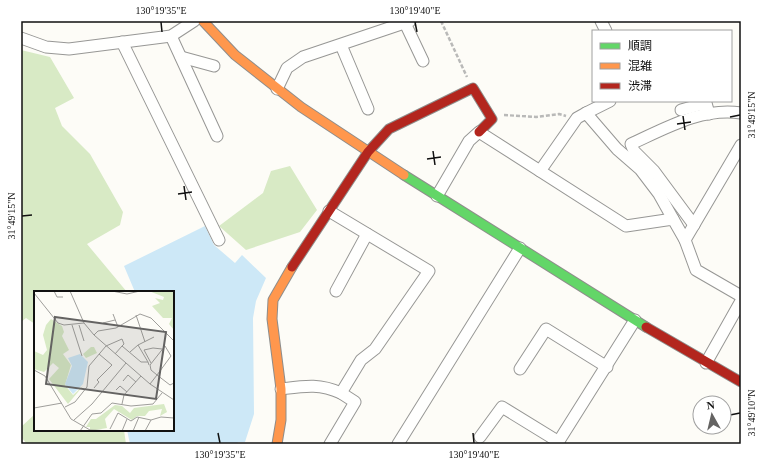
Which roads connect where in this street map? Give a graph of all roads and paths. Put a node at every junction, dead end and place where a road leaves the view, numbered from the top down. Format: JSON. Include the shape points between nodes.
{"nodes":[{"id":1,"x":194,"y":21,"type":"edge"},
{"id":2,"x":203,"y":21,"type":"edge"},
{"id":3,"x":441,"y":21,"type":"edge"},
{"id":4,"x":601,"y":21,"type":"edge"},
{"id":5,"x":407,"y":22,"type":"edge"},
{"id":6,"x":606,"y":30,"type":"edge"},
{"id":7,"x":171,"y":36,"type":"junction"},
{"id":8,"x":21,"y":38,"type":"edge"},
{"id":9,"x":122,"y":42,"type":"junction"},
{"id":10,"x":341,"y":45,"type":"junction"},
{"id":11,"x":181,"y":57,"type":"junction"},
{"id":12,"x":423,"y":61,"type":"dead end"},
{"id":13,"x":214,"y":66,"type":"dead end"},
{"id":14,"x":473,"y":88,"type":"junction"},
{"id":15,"x":277,"y":89,"type":"junction"},
{"id":16,"x":608,"y":102,"type":"edge"},
{"id":17,"x":368,"y":109,"type":"dead end"},
{"id":18,"x":681,"y":110,"type":"dead end"},
{"id":19,"x":741,"y":113,"type":"edge"},
{"id":20,"x":709,"y":114,"type":"junction"},
{"id":21,"x":581,"y":116,"type":"junction"},
{"id":22,"x":492,"y":119,"type":"junction"},
{"id":23,"x":479,"y":132,"type":"junction"},
{"id":24,"x":217,"y":136,"type":"dead end"},
{"id":25,"x":741,"y":145,"type":"edge"},
{"id":26,"x":368,"y":152,"type":"junction"},
{"id":27,"x":540,"y":171,"type":"junction"},
{"id":28,"x":437,"y":196,"type":"junction"},
{"id":29,"x":329,"y":211,"type":"junction"},
{"id":30,"x":673,"y":219,"type":"junction"},
{"id":31,"x":694,"y":225,"type":"junction"},
{"id":32,"x":367,"y":234,"type":"junction"},
{"id":33,"x":219,"y":240,"type":"dead end"},
{"id":34,"x":685,"y":240,"type":"junction"},
{"id":35,"x":520,"y":248,"type":"junction"},
{"id":36,"x":336,"y":291,"type":"dead end"},
{"id":37,"x":741,"y":296,"type":"edge"},
{"id":38,"x":741,"y":301,"type":"edge"},
{"id":39,"x":635,"y":320,"type":"junction"},
{"id":40,"x":706,"y":363,"type":"junction"},
{"id":41,"x":607,"y":367,"type":"junction"},
{"id":42,"x":520,"y":369,"type":"dead end"},
{"id":43,"x":741,"y":382,"type":"edge"},
{"id":44,"x":281,"y":388,"type":"junction"},
{"id":45,"x":341,"y":393,"type":"junction"},
{"id":46,"x":480,"y":437,"type":"dead end"},
{"id":47,"x":558,"y":443,"type":"edge"},
{"id":48,"x":277,"y":444,"type":"edge"},
{"id":49,"x":330,"y":444,"type":"edge"},
{"id":50,"x":398,"y":444,"type":"edge"}],
"edges":[{"from":1,"to":7,"type":"street"},
{"from":2,"to":15,"type":"street","via":[[235,55]]},
{"from":3,"to":14,"type":"path"},
{"from":4,"to":6,"type":"street"},
{"from":5,"to":10,"type":"street"},
{"from":5,"to":12,"type":"street"},
{"from":7,"to":9,"type":"street"},
{"from":7,"to":11,"type":"street"},
{"from":8,"to":9,"type":"street","via":[[46,47],[69,49]]},
{"from":9,"to":33,"type":"street"},
{"from":10,"to":15,"type":"street","via":[[303,57],[287,68]]},
{"from":10,"to":17,"type":"street"},
{"from":11,"to":13,"type":"street"},
{"from":11,"to":24,"type":"street"},
{"from":14,"to":22,"type":"street"},
{"from":14,"to":26,"type":"street","via":[[389,129]]},
{"from":15,"to":26,"type":"street"},
{"from":16,"to":21,"type":"street"},
{"from":18,"to":20,"type":"street","via":[[706,103]]},
{"from":19,"to":20,"type":"street","via":[[731,111]]},
{"from":20,"to":31,"type":"street","via":[[690,117],[631,144]]},
{"from":21,"to":22,"type":"path","via":[[559,114],[536,117],[507,114]]},
{"from":21,"to":27,"type":"street"},
{"from":21,"to":30,"type":"street","via":[[640,169],[659,194]]},
{"from":22,"to":23,"type":"street"},
{"from":23,"to":27,"type":"street"},
{"from":23,"to":28,"type":"street","via":[[469,142]]},
{"from":25,"to":31,"type":"street"},
{"from":26,"to":28,"type":"street"},
{"from":26,"to":29,"type":"street"},
{"from":27,"to":30,"type":"street","via":[[626,226]]},
{"from":28,"to":35,"type":"street"},
{"from":29,"to":32,"type":"street"},
{"from":29,"to":44,"type":"street","via":[[273,300],[272,319]]},
{"from":30,"to":34,"type":"street"},
{"from":31,"to":34,"type":"street"},
{"from":32,"to":36,"type":"street"},
{"from":32,"to":45,"type":"street","via":[[429,271],[375,350],[361,360]]},
{"from":34,"to":37,"type":"street","via":[[696,270]]},
{"from":35,"to":39,"type":"street"},
{"from":35,"to":50,"type":"street"},
{"from":38,"to":40,"type":"street"},
{"from":39,"to":40,"type":"street"},
{"from":39,"to":41,"type":"street"},
{"from":40,"to":43,"type":"street"},
{"from":41,"to":42,"type":"street","via":[[546,329]]},
{"from":41,"to":47,"type":"street"},
{"from":44,"to":45,"type":"street","via":[[313,385],[328,387]]},
{"from":44,"to":48,"type":"street","via":[[281,420]]},
{"from":45,"to":49,"type":"street","via":[[355,402]]},
{"from":46,"to":47,"type":"street","via":[[502,407]]}]}
